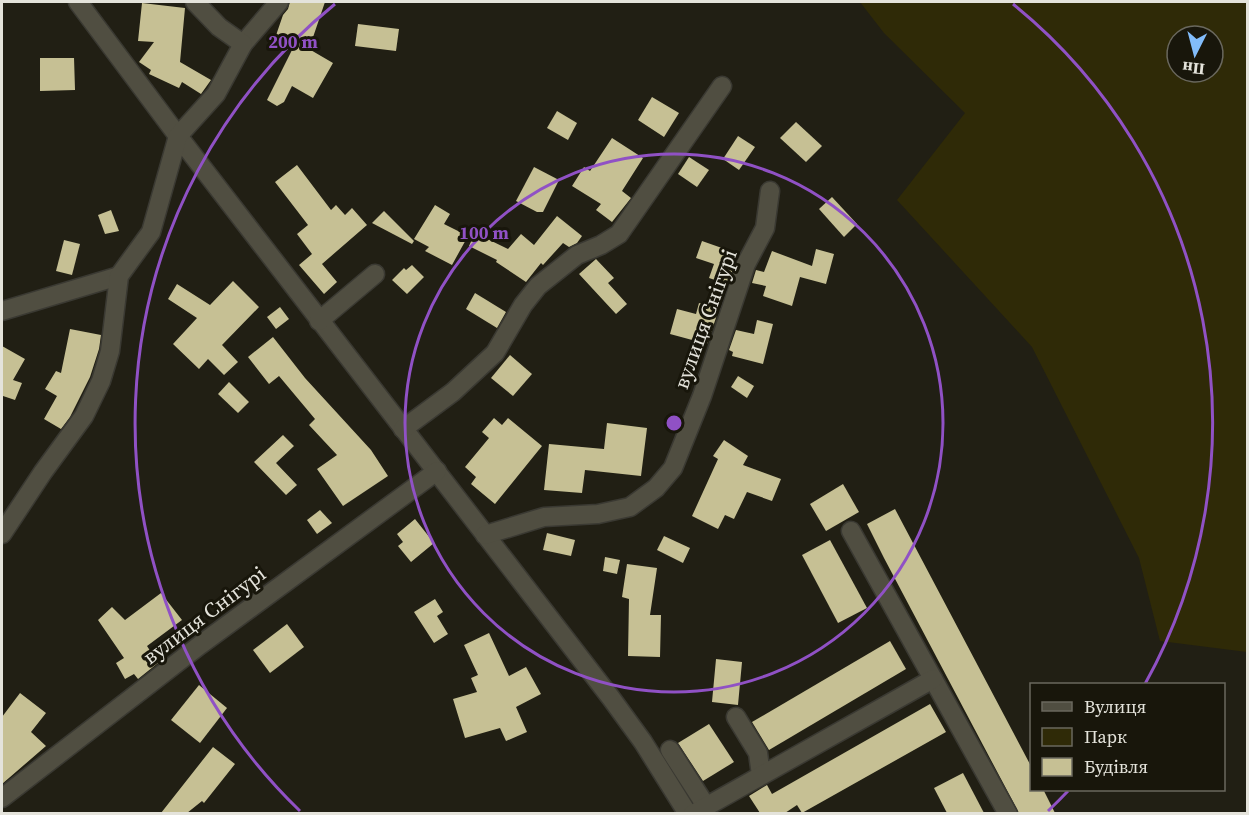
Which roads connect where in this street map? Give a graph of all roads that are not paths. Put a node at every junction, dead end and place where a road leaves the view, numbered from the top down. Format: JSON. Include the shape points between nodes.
{"nodes":[{"id":1,"x":78,"y":2,"type":"edge"},
{"id":2,"x":195,"y":2,"type":"edge"},
{"id":3,"x":279,"y":2,"type":"edge"},
{"id":4,"x":243,"y":44,"type":"junction"},
{"id":5,"x":722,"y":86,"type":"dead end"},
{"id":6,"x":178,"y":136,"type":"junction"},
{"id":7,"x":770,"y":191,"type":"dead end"},
{"id":8,"x":375,"y":273,"type":"dead end"},
{"id":9,"x":119,"y":276,"type":"junction"},
{"id":10,"x":2,"y":312,"type":"edge"},
{"id":11,"x":319,"y":321,"type":"junction"},
{"id":12,"x":403,"y":429,"type":"junction"},
{"id":13,"x":437,"y":471,"type":"junction"},
{"id":14,"x":851,"y":531,"type":"dead end"},
{"id":15,"x":2,"y":534,"type":"edge"},
{"id":16,"x":485,"y":535,"type":"junction"},
{"id":17,"x":933,"y":679,"type":"junction"},
{"id":18,"x":736,"y":717,"type":"dead end"},
{"id":19,"x":670,"y":750,"type":"dead end"},
{"id":20,"x":761,"y":776,"type":"junction"},
{"id":21,"x":2,"y":798,"type":"edge"},
{"id":22,"x":700,"y":810,"type":"edge"},
{"id":23,"x":688,"y":813,"type":"edge"},
{"id":24,"x":1008,"y":813,"type":"edge"}],
"edges":[{"from":1,"to":6,"type":"street"},
{"from":2,"to":4,"type":"street","via":[[219,27]]},
{"from":3,"to":4,"type":"street"},
{"from":4,"to":6,"type":"street","via":[[216,94]]},
{"from":5,"to":12,"type":"street","via":[[620,234],[577,255],[538,286],[495,353],[453,392]]},
{"from":6,"to":9,"type":"street","via":[[151,232]]},
{"from":6,"to":11,"type":"street"},
{"from":7,"to":16,"type":"street","name":"вулиця Снігурі","via":[[765,228],[746,264],[702,396],[673,468],[656,488],[630,507],[597,514],[544,517]]},
{"from":8,"to":11,"type":"street"},
{"from":9,"to":10,"type":"street"},
{"from":9,"to":15,"type":"street","via":[[111,351],[101,381],[84,416]]},
{"from":11,"to":12,"type":"street"},
{"from":12,"to":13,"type":"street"},
{"from":13,"to":16,"type":"street"},
{"from":13,"to":21,"type":"street","name":"вулиця Снігурі","via":[[200,645]]},
{"from":14,"to":17,"type":"street"},
{"from":16,"to":23,"type":"street","via":[[611,698]]},
{"from":17,"to":20,"type":"street"},
{"from":17,"to":24,"type":"street"},
{"from":18,"to":20,"type":"street","via":[[758,753]]},
{"from":19,"to":22,"type":"street"},
{"from":20,"to":22,"type":"street"}]}
